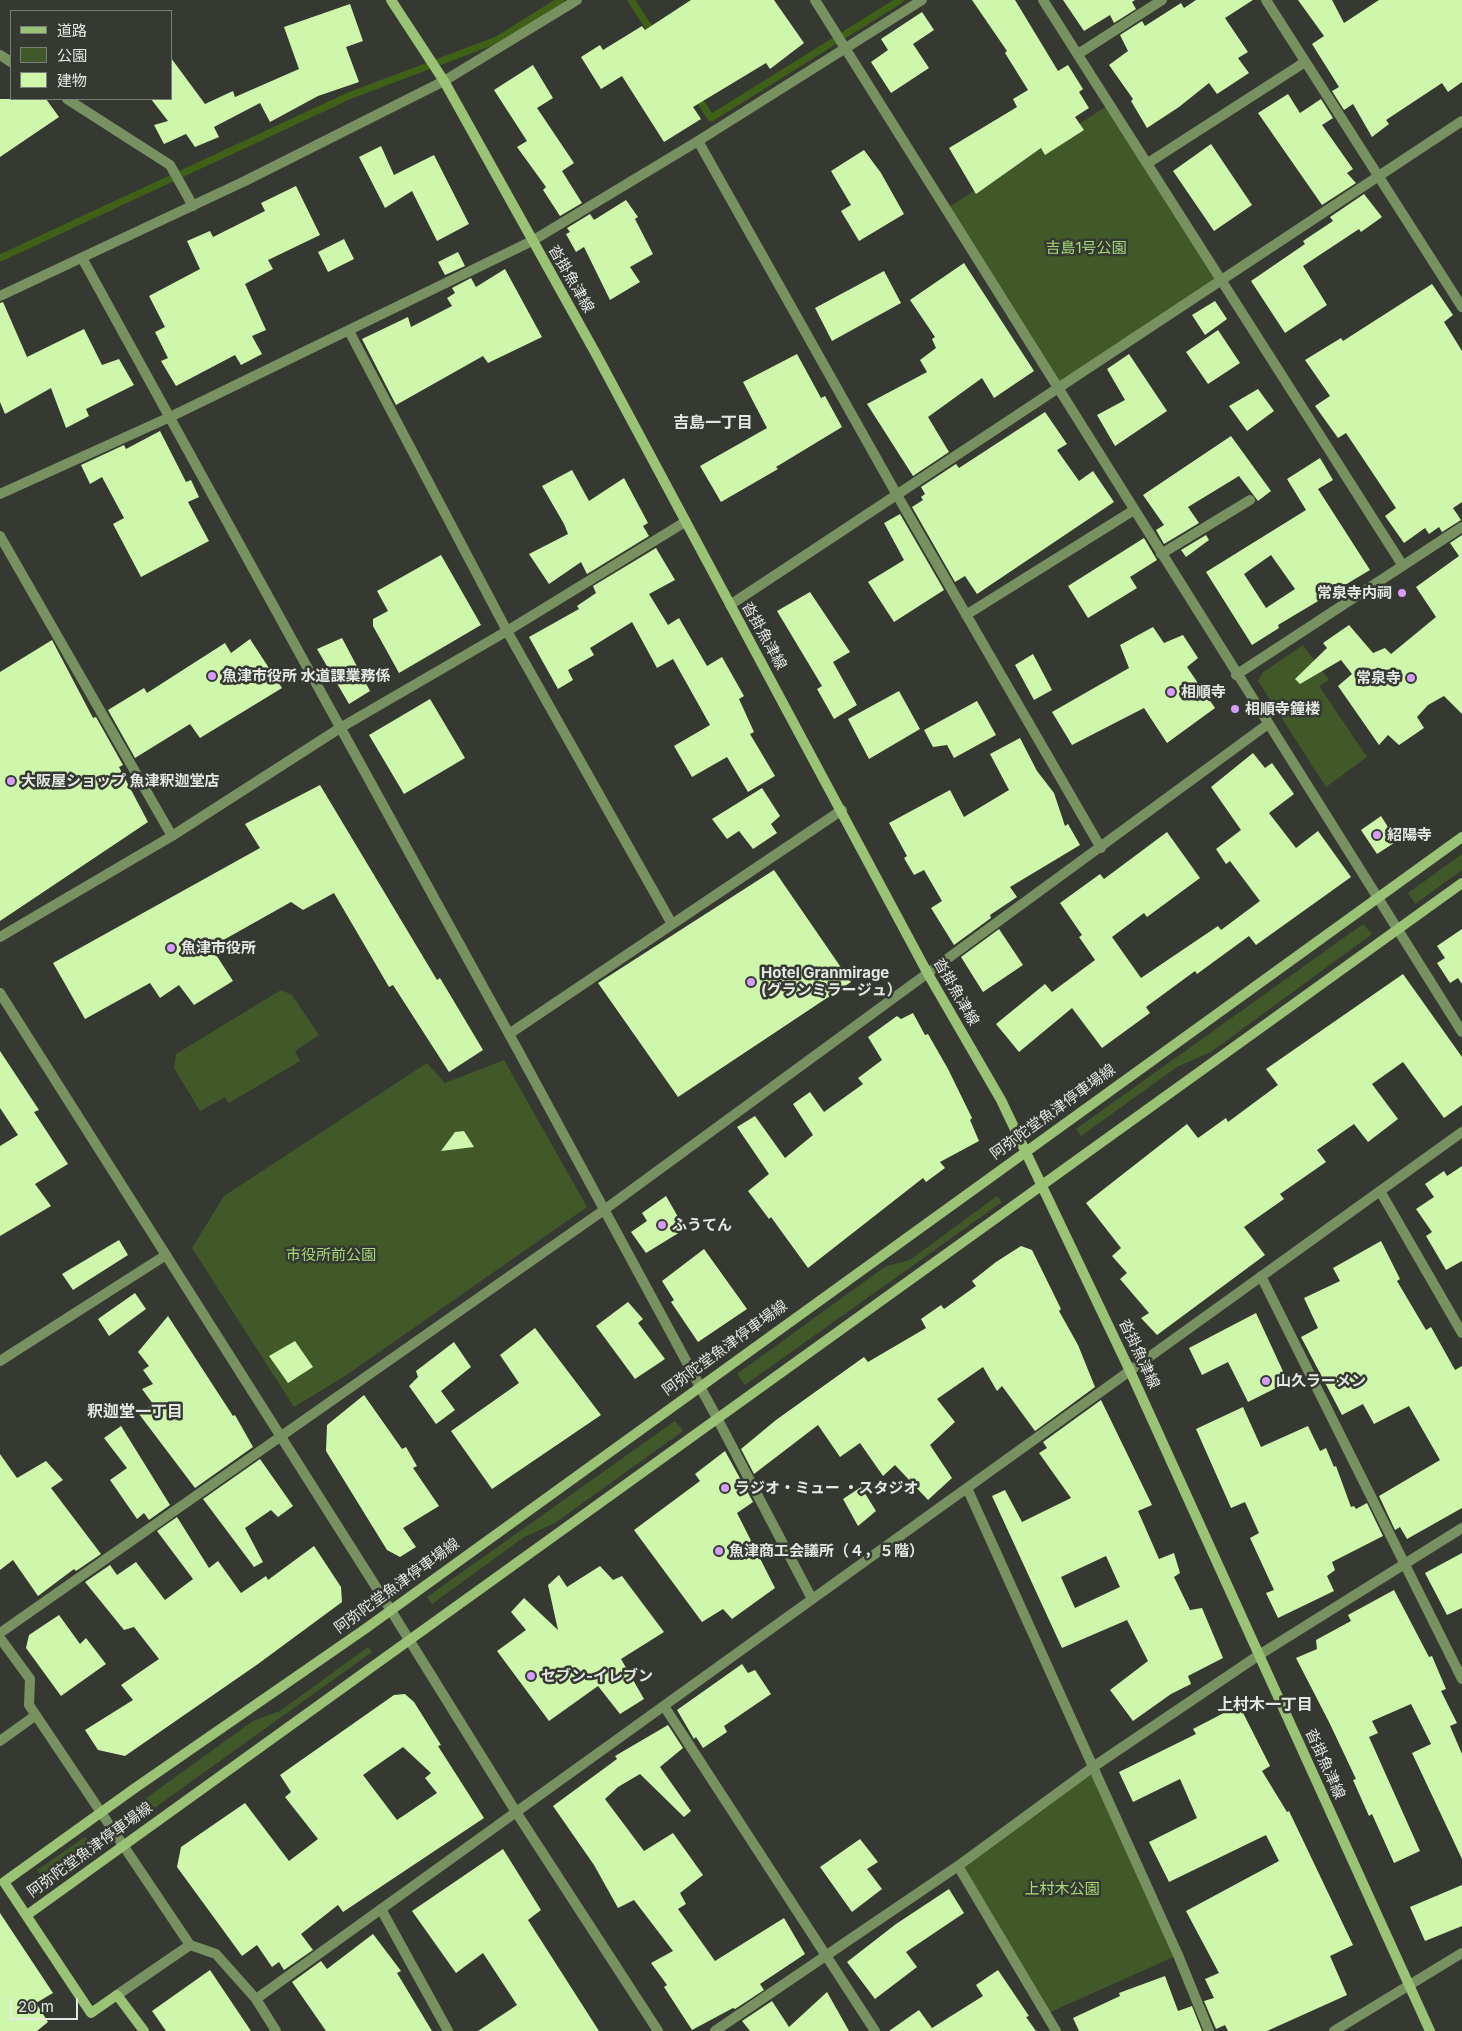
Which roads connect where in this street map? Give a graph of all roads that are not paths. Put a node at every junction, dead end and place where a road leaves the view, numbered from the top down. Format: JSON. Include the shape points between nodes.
{"nodes":[{"id":1,"x":391,"y":0,"type":"edge"},
{"id":2,"x":577,"y":0,"type":"edge"},
{"id":3,"x":814,"y":0,"type":"edge"},
{"id":4,"x":922,"y":0,"type":"edge"},
{"id":5,"x":1043,"y":0,"type":"edge"},
{"id":6,"x":1162,"y":0,"type":"edge"},
{"id":7,"x":1266,"y":0,"type":"edge"},
{"id":8,"x":845,"y":48,"type":"junction"},
{"id":9,"x":1078,"y":54,"type":"junction"},
{"id":10,"x":1305,"y":62,"type":"junction"},
{"id":11,"x":444,"y":81,"type":"junction"},
{"id":12,"x":69,"y":100,"type":"edge"},
{"id":13,"x":1462,"y":121,"type":"edge"},
{"id":14,"x":698,"y":140,"type":"junction"},
{"id":15,"x":1148,"y":163,"type":"junction"},
{"id":16,"x":1378,"y":176,"type":"junction"},
{"id":17,"x":192,"y":206,"type":"junction"},
{"id":18,"x":532,"y":241,"type":"junction"},
{"id":19,"x":82,"y":258,"type":"junction"},
{"id":20,"x":1222,"y":279,"type":"junction"},
{"id":21,"x":0,"y":296,"type":"edge"},
{"id":22,"x":1462,"y":307,"type":"edge"},
{"id":23,"x":349,"y":331,"type":"junction"},
{"id":24,"x":1058,"y":388,"type":"junction"},
{"id":25,"x":170,"y":417,"type":"junction"},
{"id":26,"x":0,"y":494,"type":"edge"},
{"id":27,"x":897,"y":494,"type":"junction"},
{"id":28,"x":1250,"y":500,"type":"dead end"},
{"id":29,"x":1134,"y":510,"type":"junction"},
{"id":30,"x":685,"y":522,"type":"junction"},
{"id":31,"x":1462,"y":527,"type":"edge"},
{"id":32,"x":0,"y":536,"type":"edge"},
{"id":33,"x":1162,"y":554,"type":"junction"},
{"id":34,"x":1403,"y":566,"type":"junction"},
{"id":35,"x":730,"y":605,"type":"junction"},
{"id":36,"x":966,"y":615,"type":"junction"},
{"id":37,"x":507,"y":630,"type":"junction"},
{"id":38,"x":1236,"y":675,"type":"junction"},
{"id":39,"x":1268,"y":724,"type":"junction"},
{"id":40,"x":340,"y":728,"type":"junction"},
{"id":41,"x":842,"y":810,"type":"junction"},
{"id":42,"x":172,"y":836,"type":"junction"},
{"id":43,"x":1462,"y":837,"type":"edge"},
{"id":44,"x":1101,"y":848,"type":"junction"},
{"id":45,"x":1462,"y":882,"type":"edge"},
{"id":46,"x":1377,"y":898,"type":"junction"},
{"id":47,"x":672,"y":924,"type":"junction"},
{"id":48,"x":1397,"y":929,"type":"junction"},
{"id":49,"x":0,"y":937,"type":"edge"},
{"id":50,"x":928,"y":974,"type":"junction"},
{"id":51,"x":0,"y":993,"type":"edge"},
{"id":52,"x":1462,"y":1032,"type":"edge"},
{"id":53,"x":509,"y":1034,"type":"junction"},
{"id":54,"x":1462,"y":1132,"type":"edge"},
{"id":55,"x":1025,"y":1150,"type":"junction"},
{"id":56,"x":1042,"y":1183,"type":"junction"},
{"id":57,"x":1380,"y":1191,"type":"junction"},
{"id":58,"x":604,"y":1210,"type":"junction"},
{"id":59,"x":166,"y":1255,"type":"junction"},
{"id":60,"x":1261,"y":1276,"type":"junction"},
{"id":61,"x":1462,"y":1333,"type":"edge"},
{"id":62,"x":0,"y":1362,"type":"edge"},
{"id":63,"x":1130,"y":1371,"type":"junction"},
{"id":64,"x":700,"y":1385,"type":"junction"},
{"id":65,"x":717,"y":1418,"type":"junction"},
{"id":66,"x":281,"y":1438,"type":"junction"},
{"id":67,"x":967,"y":1488,"type":"junction"},
{"id":68,"x":1462,"y":1528,"type":"edge"},
{"id":69,"x":1404,"y":1564,"type":"junction"},
{"id":70,"x":812,"y":1599,"type":"junction"},
{"id":71,"x":390,"y":1609,"type":"junction"},
{"id":72,"x":0,"y":1634,"type":"edge"},
{"id":73,"x":0,"y":1638,"type":"edge"},
{"id":74,"x":409,"y":1641,"type":"junction"},
{"id":75,"x":1259,"y":1655,"type":"junction"},
{"id":76,"x":1462,"y":1679,"type":"edge"},
{"id":77,"x":664,"y":1706,"type":"junction"},
{"id":78,"x":36,"y":1715,"type":"junction"},
{"id":79,"x":0,"y":1741,"type":"edge"},
{"id":80,"x":1093,"y":1767,"type":"junction"},
{"id":81,"x":101,"y":1812,"type":"junction"},
{"id":82,"x":516,"y":1812,"type":"junction"},
{"id":83,"x":123,"y":1845,"type":"junction"},
{"id":84,"x":958,"y":1866,"type":"junction"},
{"id":85,"x":2,"y":1879,"type":"edge"},
{"id":86,"x":381,"y":1909,"type":"junction"},
{"id":87,"x":26,"y":1915,"type":"junction"},
{"id":88,"x":190,"y":1945,"type":"junction"},
{"id":89,"x":1462,"y":1953,"type":"edge"},
{"id":90,"x":824,"y":1956,"type":"junction"},
{"id":91,"x":1408,"y":1984,"type":"junction"},
{"id":92,"x":118,"y":1995,"type":"junction"},
{"id":93,"x":256,"y":1999,"type":"junction"},
{"id":94,"x":144,"y":2031,"type":"edge"},
{"id":95,"x":276,"y":2031,"type":"edge"},
{"id":96,"x":448,"y":2031,"type":"edge"},
{"id":97,"x":658,"y":2031,"type":"edge"},
{"id":98,"x":715,"y":2031,"type":"edge"},
{"id":99,"x":875,"y":2031,"type":"edge"},
{"id":100,"x":1056,"y":2031,"type":"edge"},
{"id":101,"x":1209,"y":2031,"type":"edge"},
{"id":102,"x":1334,"y":2031,"type":"edge"},
{"id":103,"x":1430,"y":2031,"type":"edge"}],
"edges":[{"from":1,"to":11,"type":"main road","name":"沓掛魚津線"},
{"from":2,"to":11,"type":"street"},
{"from":3,"to":8,"type":"street"},
{"from":4,"to":8,"type":"street"},
{"from":5,"to":9,"type":"street"},
{"from":6,"to":9,"type":"street"},
{"from":7,"to":10,"type":"street"},
{"from":8,"to":14,"type":"street"},
{"from":8,"to":24,"type":"street"},
{"from":9,"to":15,"type":"street"},
{"from":10,"to":15,"type":"street"},
{"from":10,"to":16,"type":"street"},
{"from":11,"to":17,"type":"street"},
{"from":11,"to":18,"type":"main road","name":"沓掛魚津線"},
{"from":12,"to":17,"type":"street","via":[[170,165]]},
{"from":13,"to":16,"type":"street"},
{"from":14,"to":18,"type":"street"},
{"from":14,"to":27,"type":"street"},
{"from":15,"to":20,"type":"street"},
{"from":16,"to":20,"type":"street"},
{"from":16,"to":22,"type":"street"},
{"from":17,"to":19,"type":"street"},
{"from":18,"to":23,"type":"street"},
{"from":18,"to":30,"type":"main road","name":"沓掛魚津線"},
{"from":19,"to":21,"type":"street"},
{"from":19,"to":25,"type":"street"},
{"from":20,"to":24,"type":"street"},
{"from":20,"to":34,"type":"street"},
{"from":23,"to":25,"type":"street"},
{"from":23,"to":37,"type":"street"},
{"from":24,"to":27,"type":"street"},
{"from":24,"to":29,"type":"street"},
{"from":25,"to":26,"type":"street"},
{"from":25,"to":40,"type":"street"},
{"from":27,"to":35,"type":"street"},
{"from":27,"to":36,"type":"street"},
{"from":28,"to":33,"type":"street"},
{"from":29,"to":33,"type":"street"},
{"from":29,"to":36,"type":"street"},
{"from":30,"to":35,"type":"main road","name":"沓掛魚津線"},
{"from":30,"to":37,"type":"street"},
{"from":31,"to":34,"type":"street"},
{"from":32,"to":42,"type":"street"},
{"from":33,"to":38,"type":"street"},
{"from":34,"to":38,"type":"street"},
{"from":35,"to":41,"type":"main road","name":"沓掛魚津線"},
{"from":36,"to":44,"type":"street"},
{"from":37,"to":40,"type":"street"},
{"from":37,"to":47,"type":"street"},
{"from":38,"to":39,"type":"street"},
{"from":39,"to":44,"type":"street"},
{"from":39,"to":46,"type":"street"},
{"from":40,"to":42,"type":"street"},
{"from":40,"to":53,"type":"street"},
{"from":41,"to":47,"type":"street"},
{"from":41,"to":50,"type":"main road","name":"沓掛魚津線"},
{"from":42,"to":49,"type":"street"},
{"from":43,"to":46,"type":"main road","name":"阿弥陀堂魚津停車場線"},
{"from":44,"to":50,"type":"street"},
{"from":45,"to":48,"type":"main road","name":"阿弥陀堂魚津停車場線"},
{"from":46,"to":48,"type":"street"},
{"from":46,"to":55,"type":"main road","name":"阿弥陀堂魚津停車場線"},
{"from":47,"to":53,"type":"street"},
{"from":48,"to":52,"type":"street"},
{"from":48,"to":56,"type":"main road","name":"阿弥陀堂魚津停車場線"},
{"from":50,"to":55,"type":"main road","name":"沓掛魚津線","via":[[1001,1100]]},
{"from":50,"to":58,"type":"street"},
{"from":51,"to":59,"type":"street"},
{"from":53,"to":58,"type":"street"},
{"from":54,"to":57,"type":"street"},
{"from":55,"to":56,"type":"main road","name":"沓掛魚津線"},
{"from":55,"to":64,"type":"main road","name":"阿弥陀堂魚津停車場線"},
{"from":56,"to":63,"type":"main road","name":"沓掛魚津線"},
{"from":56,"to":65,"type":"main road","name":"阿弥陀堂魚津停車場線"},
{"from":57,"to":60,"type":"street"},
{"from":57,"to":61,"type":"street"},
{"from":58,"to":64,"type":"street"},
{"from":58,"to":66,"type":"street"},
{"from":59,"to":62,"type":"street"},
{"from":59,"to":66,"type":"street"},
{"from":60,"to":63,"type":"street"},
{"from":60,"to":69,"type":"street"},
{"from":63,"to":67,"type":"street"},
{"from":63,"to":75,"type":"main road","name":"沓掛魚津線"},
{"from":64,"to":65,"type":"street"},
{"from":64,"to":71,"type":"main road","name":"阿弥陀堂魚津停車場線"},
{"from":65,"to":70,"type":"street"},
{"from":65,"to":74,"type":"main road","name":"阿弥陀堂魚津停車場線"},
{"from":66,"to":71,"type":"street"},
{"from":66,"to":72,"type":"street"},
{"from":67,"to":70,"type":"street"},
{"from":67,"to":80,"type":"street"},
{"from":68,"to":69,"type":"street"},
{"from":69,"to":75,"type":"street"},
{"from":69,"to":76,"type":"street"},
{"from":70,"to":77,"type":"street"},
{"from":71,"to":74,"type":"street"},
{"from":71,"to":81,"type":"main road","name":"阿弥陀堂魚津停車場線"},
{"from":73,"to":78,"type":"street","via":[[30,1679],[29,1705]]},
{"from":74,"to":82,"type":"street"},
{"from":74,"to":83,"type":"main road","name":"阿弥陀堂魚津停車場線"},
{"from":75,"to":80,"type":"street"},
{"from":75,"to":91,"type":"main road","name":"沓掛魚津線"},
{"from":77,"to":82,"type":"street"},
{"from":77,"to":90,"type":"street"},
{"from":78,"to":79,"type":"street"},
{"from":78,"to":81,"type":"street"},
{"from":80,"to":84,"type":"street"},
{"from":80,"to":101,"type":"street"},
{"from":81,"to":83,"type":"street"},
{"from":81,"to":85,"type":"main road","name":"阿弥陀堂魚津停車場線"},
{"from":82,"to":86,"type":"street"},
{"from":82,"to":97,"type":"street"},
{"from":83,"to":87,"type":"main road","name":"阿弥陀堂魚津停車場線"},
{"from":83,"to":88,"type":"street"},
{"from":84,"to":90,"type":"street"},
{"from":84,"to":100,"type":"street"},
{"from":85,"to":87,"type":"main road"},
{"from":86,"to":93,"type":"street"},
{"from":86,"to":96,"type":"street"},
{"from":87,"to":92,"type":"main road","via":[[91,2013]]},
{"from":88,"to":92,"type":"street"},
{"from":88,"to":93,"type":"street","via":[[216,1954]]},
{"from":89,"to":91,"type":"street"},
{"from":90,"to":98,"type":"street"},
{"from":90,"to":99,"type":"street"},
{"from":91,"to":102,"type":"street"},
{"from":91,"to":103,"type":"main road","name":"沓掛魚津線"},
{"from":92,"to":94,"type":"main road"},
{"from":93,"to":95,"type":"street"}]}
